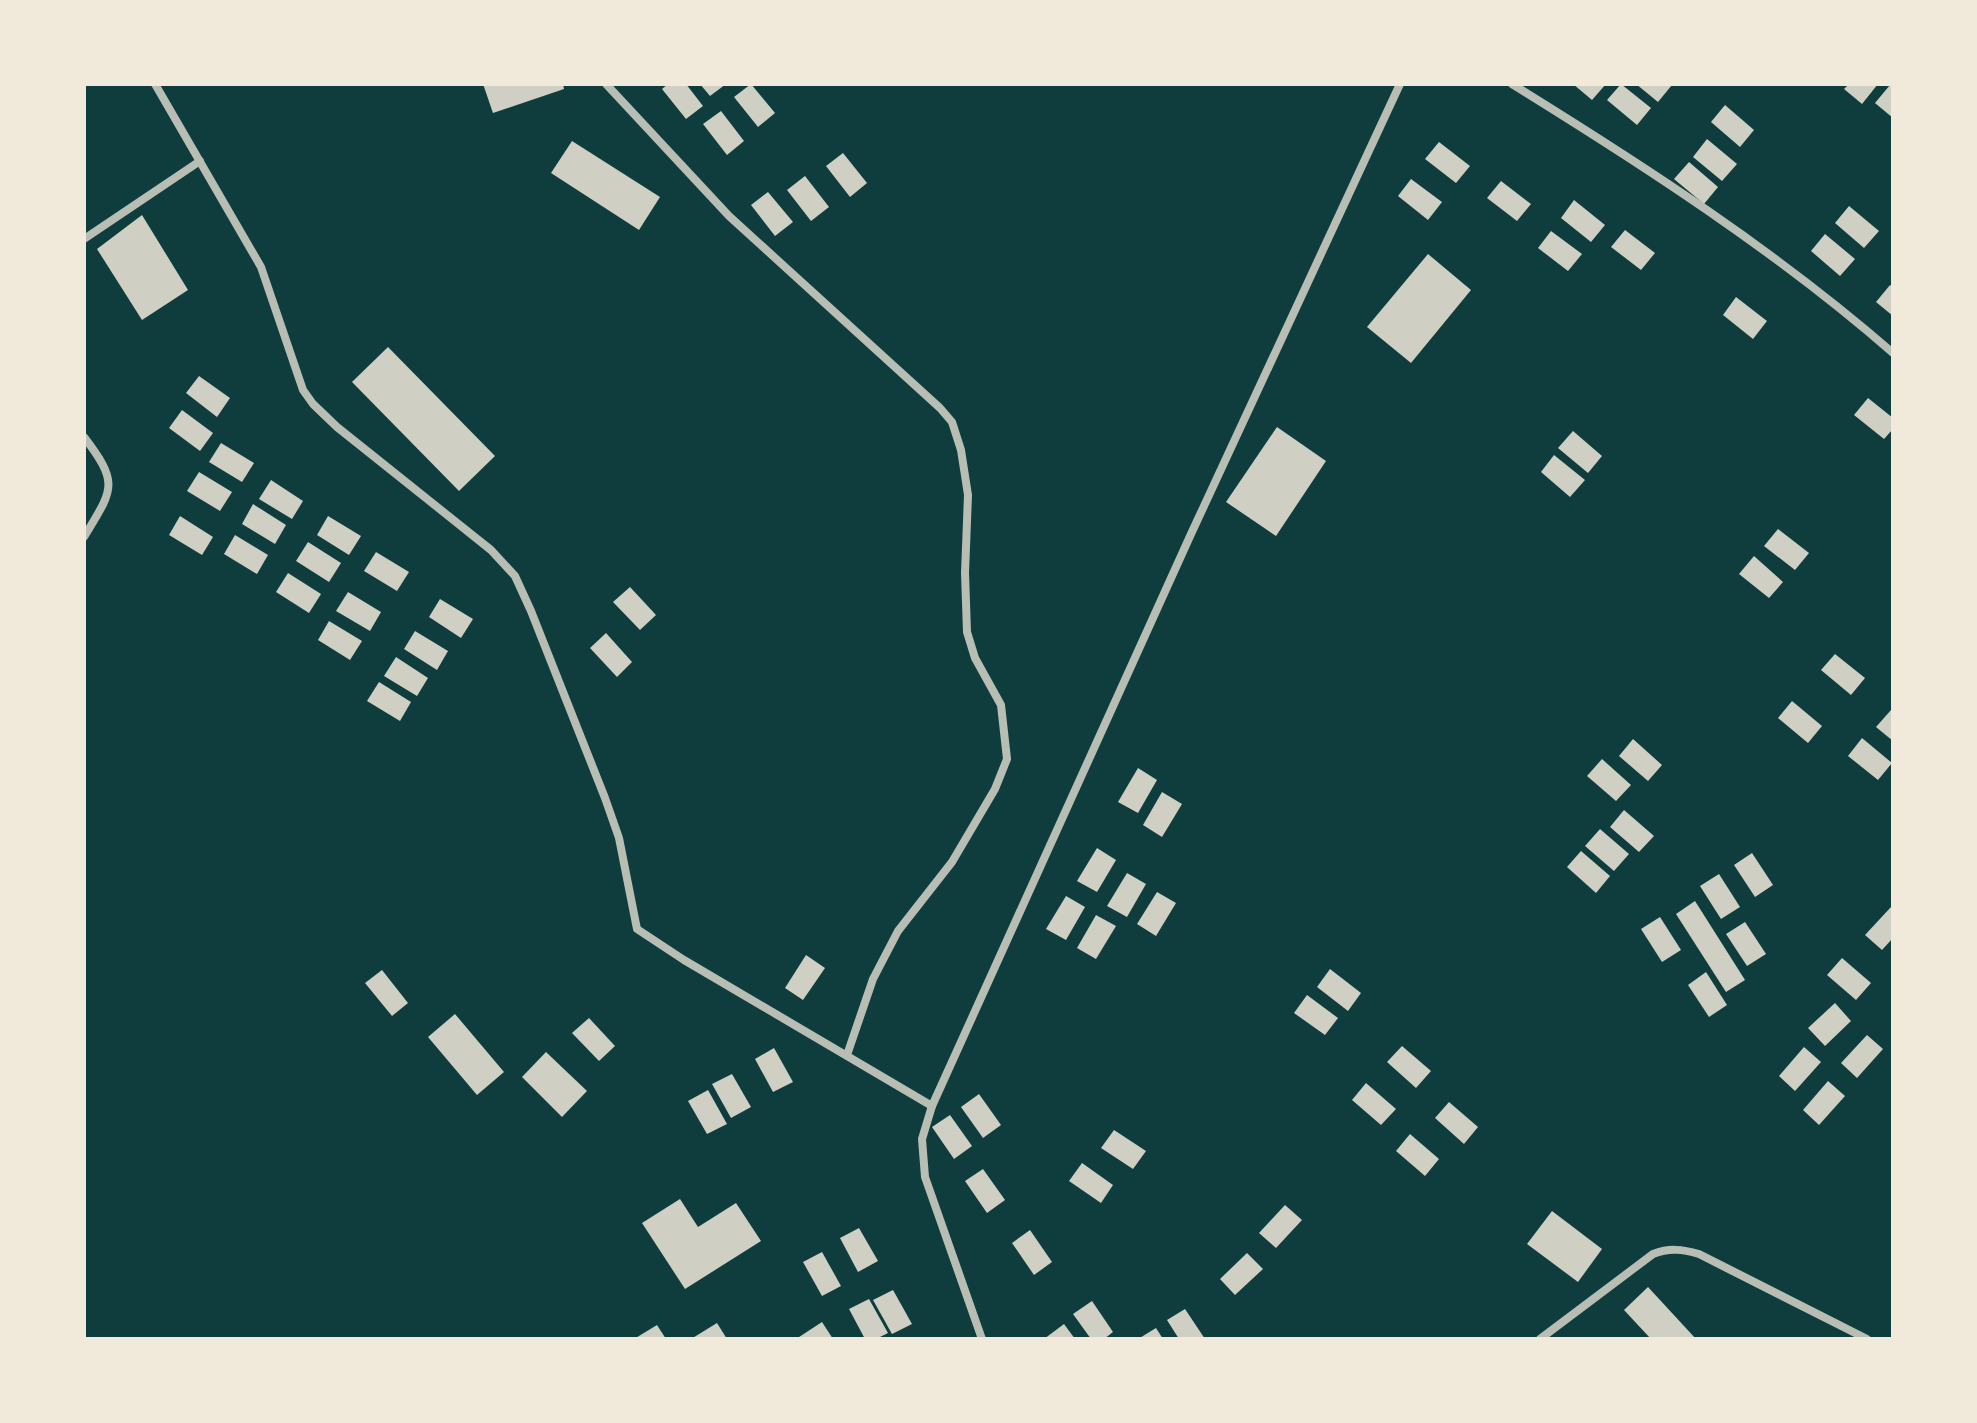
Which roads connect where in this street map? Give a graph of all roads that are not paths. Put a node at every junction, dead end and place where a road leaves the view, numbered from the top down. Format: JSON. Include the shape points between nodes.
{"nodes":[{"id":1,"x":155,"y":84,"type":"edge"},
{"id":2,"x":606,"y":84,"type":"edge"},
{"id":3,"x":1400,"y":84,"type":"edge"},
{"id":4,"x":1512,"y":84,"type":"edge"},
{"id":5,"x":200,"y":161,"type":"junction"},
{"id":6,"x":84,"y":239,"type":"edge"},
{"id":7,"x":1893,"y":353,"type":"edge"},
{"id":8,"x":84,"y":437,"type":"edge"},
{"id":9,"x":84,"y":537,"type":"edge"},
{"id":10,"x":847,"y":1055,"type":"junction"},
{"id":11,"x":932,"y":1106,"type":"junction"},
{"id":12,"x":982,"y":1339,"type":"edge"},
{"id":13,"x":1540,"y":1339,"type":"edge"},
{"id":14,"x":1867,"y":1339,"type":"edge"}],
"edges":[{"from":1,"to":5,"type":"street"},
{"from":2,"to":10,"type":"street","via":[[729,216],[940,408],[952,422],[961,450],[968,495],[967,632],[1001,705],[1007,759],[952,862],[898,931],[873,979]]},
{"from":3,"to":11,"type":"street"},
{"from":4,"to":7,"type":"street","via":[[1758,247]]},
{"from":5,"to":6,"type":"street"},
{"from":5,"to":10,"type":"street","via":[[261,267],[303,390],[313,404],[491,550],[515,576],[619,838],[633,923],[684,960]]},
{"from":8,"to":9,"type":"street","via":[[106,465],[109,487]]},
{"from":10,"to":11,"type":"street"},
{"from":11,"to":12,"type":"street","via":[[922,1139],[925,1177]]},
{"from":13,"to":14,"type":"street","via":[[1653,1254],[1683,1249]]}]}
